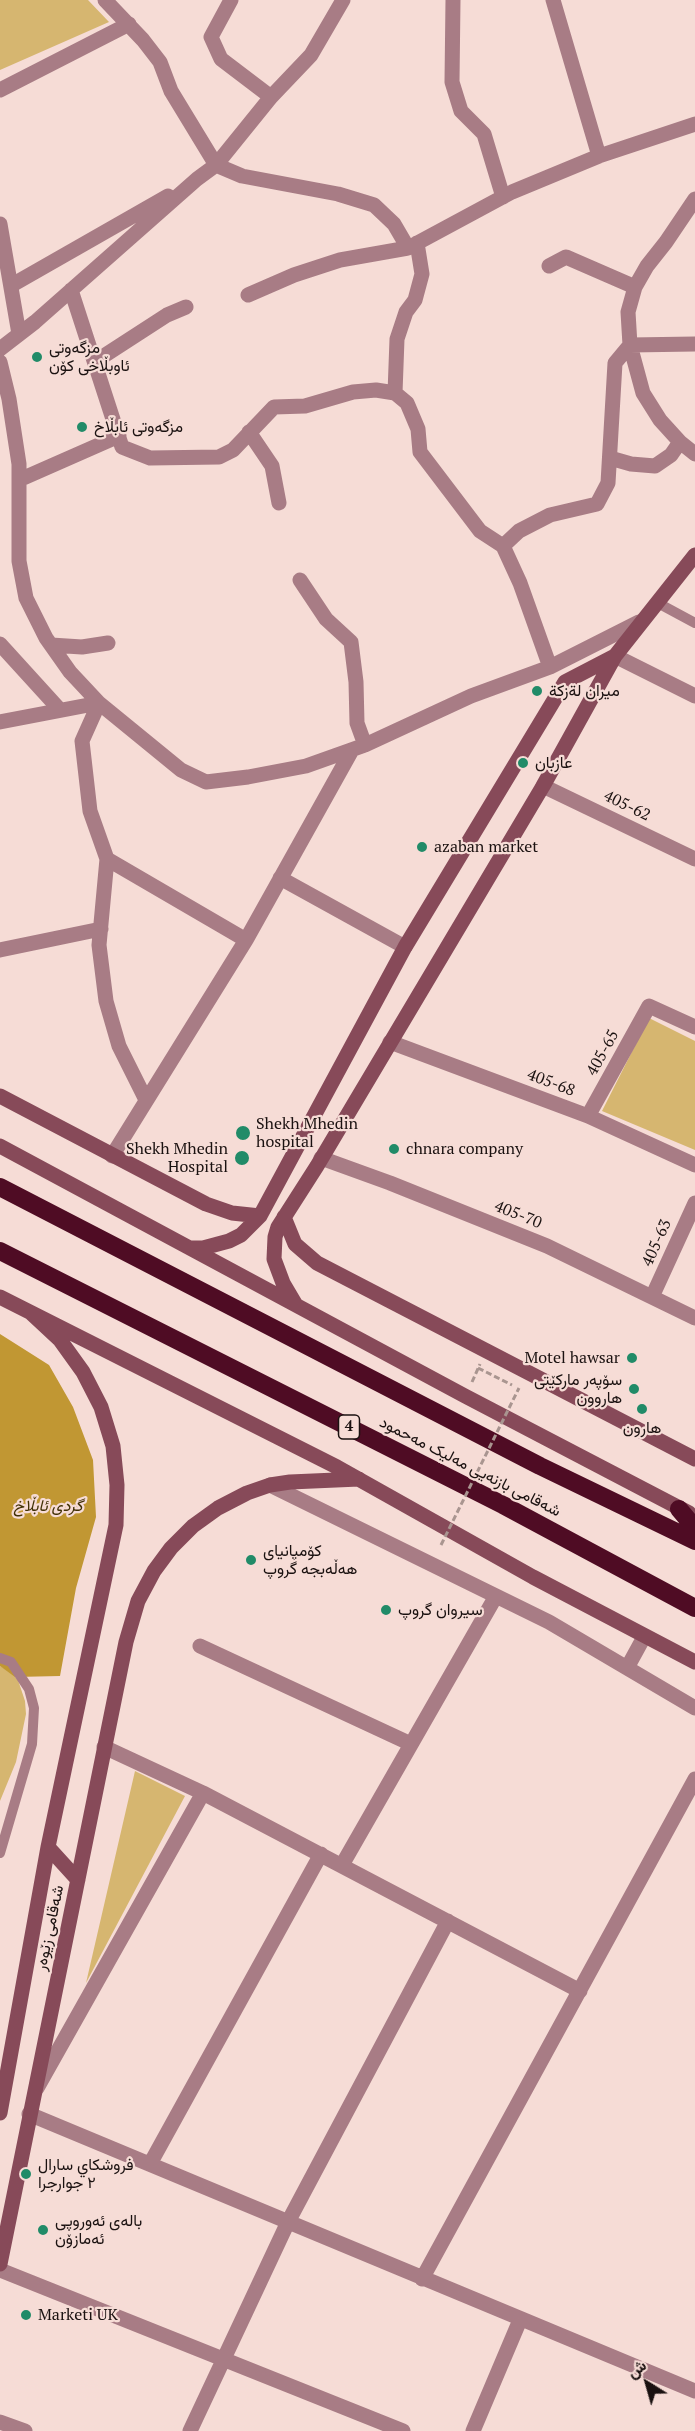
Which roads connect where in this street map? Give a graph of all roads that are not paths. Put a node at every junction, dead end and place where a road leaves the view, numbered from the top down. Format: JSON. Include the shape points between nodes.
{"nodes":[{"id":1,"x":105,"y":0,"type":"edge"},
{"id":2,"x":231,"y":0,"type":"edge"},
{"id":3,"x":343,"y":0,"type":"edge"},
{"id":4,"x":453,"y":0,"type":"edge"},
{"id":5,"x":552,"y":0,"type":"edge"},
{"id":6,"x":129,"y":24,"type":"junction"},
{"id":7,"x":0,"y":90,"type":"edge"},
{"id":8,"x":271,"y":97,"type":"junction"},
{"id":9,"x":695,"y":124,"type":"edge"},
{"id":10,"x":599,"y":156,"type":"junction"},
{"id":11,"x":216,"y":165,"type":"junction"},
{"id":12,"x":197,"y":179,"type":"junction"},
{"id":13,"x":503,"y":197,"type":"junction"},
{"id":14,"x":695,"y":199,"type":"edge"},
{"id":15,"x":0,"y":224,"type":"edge"},
{"id":16,"x":412,"y":245,"type":"junction"},
{"id":17,"x":4,"y":259,"type":"edge"},
{"id":18,"x":549,"y":266,"type":"dead end"},
{"id":19,"x":12,"y":285,"type":"junction"},
{"id":20,"x":635,"y":287,"type":"junction"},
{"id":21,"x":71,"y":290,"type":"junction"},
{"id":22,"x":248,"y":295,"type":"dead end"},
{"id":23,"x":186,"y":306,"type":"dead end"},
{"id":24,"x":19,"y":334,"type":"junction"},
{"id":25,"x":695,"y":344,"type":"edge"},
{"id":26,"x":630,"y":345,"type":"junction"},
{"id":27,"x":0,"y":349,"type":"edge"},
{"id":28,"x":96,"y":361,"type":"junction"},
{"id":29,"x":0,"y":362,"type":"edge"},
{"id":30,"x":395,"y":393,"type":"junction"},
{"id":31,"x":249,"y":432,"type":"junction"},
{"id":32,"x":119,"y":436,"type":"junction"},
{"id":33,"x":680,"y":442,"type":"junction"},
{"id":34,"x":695,"y":454,"type":"edge"},
{"id":35,"x":610,"y":458,"type":"junction"},
{"id":36,"x":19,"y":480,"type":"junction"},
{"id":37,"x":279,"y":503,"type":"dead end"},
{"id":38,"x":503,"y":546,"type":"junction"},
{"id":39,"x":695,"y":555,"type":"edge"},
{"id":40,"x":300,"y":580,"type":"dead end"},
{"id":41,"x":656,"y":602,"type":"junction"},
{"id":42,"x":639,"y":622,"type":"junction"},
{"id":43,"x":695,"y":623,"type":"edge"},
{"id":44,"x":108,"y":643,"type":"dead end"},
{"id":45,"x":0,"y":644,"type":"edge"},
{"id":46,"x":51,"y":645,"type":"junction"},
{"id":47,"x":615,"y":656,"type":"junction"},
{"id":48,"x":550,"y":668,"type":"junction"},
{"id":49,"x":695,"y":696,"type":"edge"},
{"id":50,"x":99,"y":703,"type":"junction"},
{"id":51,"x":60,"y":710,"type":"junction"},
{"id":52,"x":0,"y":722,"type":"edge"},
{"id":53,"x":359,"y":748,"type":"junction"},
{"id":54,"x":543,"y":786,"type":"junction"},
{"id":55,"x":106,"y":859,"type":"junction"},
{"id":56,"x":695,"y":859,"type":"edge"},
{"id":57,"x":280,"y":878,"type":"junction"},
{"id":58,"x":101,"y":929,"type":"junction"},
{"id":59,"x":246,"y":940,"type":"junction"},
{"id":60,"x":405,"y":947,"type":"junction"},
{"id":61,"x":0,"y":950,"type":"edge"},
{"id":62,"x":695,"y":1027,"type":"edge"},
{"id":63,"x":390,"y":1042,"type":"junction"},
{"id":64,"x":0,"y":1096,"type":"edge"},
{"id":65,"x":146,"y":1100,"type":"junction"},
{"id":66,"x":588,"y":1116,"type":"junction"},
{"id":67,"x":0,"y":1146,"type":"edge"},
{"id":68,"x":112,"y":1156,"type":"junction"},
{"id":69,"x":321,"y":1158,"type":"junction"},
{"id":70,"x":695,"y":1165,"type":"edge"},
{"id":71,"x":0,"y":1186,"type":"edge"},
{"id":72,"x":695,"y":1203,"type":"edge"},
{"id":73,"x":260,"y":1216,"type":"junction"},
{"id":74,"x":284,"y":1217,"type":"junction"},
{"id":75,"x":189,"y":1248,"type":"junction"},
{"id":76,"x":0,"y":1251,"type":"edge"},
{"id":77,"x":0,"y":1297,"type":"edge"},
{"id":78,"x":652,"y":1297,"type":"junction"},
{"id":79,"x":296,"y":1305,"type":"junction"},
{"id":80,"x":31,"y":1312,"type":"junction"},
{"id":81,"x":695,"y":1318,"type":"edge"},
{"id":82,"x":695,"y":1459,"type":"edge"},
{"id":83,"x":359,"y":1479,"type":"junction"},
{"id":84,"x":270,"y":1485,"type":"junction"},
{"id":85,"x":687,"y":1512,"type":"edge"},
{"id":86,"x":695,"y":1528,"type":"edge"},
{"id":87,"x":695,"y":1541,"type":"edge"},
{"id":88,"x":496,"y":1596,"type":"junction"},
{"id":89,"x":695,"y":1608,"type":"edge"},
{"id":90,"x":644,"y":1637,"type":"junction"},
{"id":91,"x":200,"y":1646,"type":"dead end"},
{"id":92,"x":0,"y":1658,"type":"edge"},
{"id":93,"x":695,"y":1662,"type":"edge"},
{"id":94,"x":627,"y":1668,"type":"junction"},
{"id":95,"x":695,"y":1708,"type":"edge"},
{"id":96,"x":411,"y":1744,"type":"junction"},
{"id":97,"x":104,"y":1747,"type":"junction"},
{"id":98,"x":695,"y":1779,"type":"edge"},
{"id":99,"x":203,"y":1793,"type":"junction"},
{"id":100,"x":48,"y":1847,"type":"junction"},
{"id":101,"x":0,"y":1853,"type":"edge"},
{"id":102,"x":321,"y":1854,"type":"junction"},
{"id":103,"x":342,"y":1864,"type":"junction"},
{"id":104,"x":78,"y":1880,"type":"junction"},
{"id":105,"x":448,"y":1921,"type":"junction"},
{"id":106,"x":580,"y":1991,"type":"junction"},
{"id":107,"x":33,"y":2094,"type":"junction"},
{"id":108,"x":1,"y":2107,"type":"edge"},
{"id":109,"x":29,"y":2114,"type":"junction"},
{"id":110,"x":150,"y":2164,"type":"junction"},
{"id":111,"x":288,"y":2222,"type":"junction"},
{"id":112,"x":0,"y":2264,"type":"edge"},
{"id":113,"x":0,"y":2270,"type":"edge"},
{"id":114,"x":422,"y":2279,"type":"junction"},
{"id":115,"x":520,"y":2320,"type":"junction"},
{"id":116,"x":223,"y":2358,"type":"junction"},
{"id":117,"x":695,"y":2391,"type":"edge"},
{"id":118,"x":0,"y":2422,"type":"edge"},
{"id":119,"x":25,"y":2431,"type":"edge"},
{"id":120,"x":190,"y":2431,"type":"edge"},
{"id":121,"x":401,"y":2431,"type":"edge"},
{"id":122,"x":474,"y":2431,"type":"edge"}],
"edges":[{"from":1,"to":6,"type":"street"},
{"from":2,"to":8,"type":"street","via":[[211,37],[220,59]]},
{"from":3,"to":8,"type":"street","via":[[311,55]]},
{"from":4,"to":13,"type":"street","via":[[452,82],[461,111],[483,134]]},
{"from":5,"to":10,"type":"street"},
{"from":6,"to":7,"type":"street"},
{"from":6,"to":11,"type":"street","via":[[160,62],[171,91]]},
{"from":8,"to":11,"type":"street"},
{"from":9,"to":10,"type":"street"},
{"from":10,"to":13,"type":"street"},
{"from":11,"to":12,"type":"street"},
{"from":11,"to":16,"type":"street","via":[[242,176],[338,194],[374,205]]},
{"from":12,"to":19,"type":"street"},
{"from":12,"to":21,"type":"street"},
{"from":13,"to":16,"type":"street"},
{"from":14,"to":20,"type":"street"},
{"from":15,"to":17,"type":"street"},
{"from":16,"to":22,"type":"street","via":[[340,260]]},
{"from":16,"to":30,"type":"street","via":[[422,274],[415,300],[396,339]]},
{"from":17,"to":19,"type":"street"},
{"from":18,"to":20,"type":"street","via":[[566,257]]},
{"from":19,"to":24,"type":"street"},
{"from":20,"to":26,"type":"street","via":[[628,312]]},
{"from":21,"to":24,"type":"street"},
{"from":21,"to":28,"type":"street"},
{"from":23,"to":28,"type":"street"},
{"from":24,"to":27,"type":"street"},
{"from":25,"to":26,"type":"street"},
{"from":26,"to":33,"type":"street","via":[[643,393]]},
{"from":26,"to":35,"type":"street","via":[[615,363]]},
{"from":28,"to":32,"type":"street"},
{"from":29,"to":36,"type":"street","via":[[20,464]]},
{"from":30,"to":31,"type":"street","via":[[353,392],[305,406],[274,407]]},
{"from":30,"to":38,"type":"street","via":[[407,403],[418,429],[420,452],[480,531]]},
{"from":31,"to":32,"type":"street","via":[[233,450],[219,457],[150,458],[122,447]]},
{"from":31,"to":37,"type":"street","via":[[272,466]]},
{"from":32,"to":36,"type":"street"},
{"from":33,"to":34,"type":"street"},
{"from":33,"to":35,"type":"street","via":[[671,455],[655,466]]},
{"from":35,"to":38,"type":"street","via":[[608,483],[597,504],[550,515],[519,531]]},
{"from":36,"to":46,"type":"street","via":[[19,561],[26,598]]},
{"from":38,"to":48,"type":"street"},
{"from":39,"to":41,"type":"main road"},
{"from":40,"to":53,"type":"street","via":[[326,619],[351,642]]},
{"from":41,"to":42,"type":"main road"},
{"from":41,"to":43,"type":"lane"},
{"from":42,"to":47,"type":"main road"},
{"from":42,"to":48,"type":"street"},
{"from":44,"to":46,"type":"street","via":[[82,647]]},
{"from":45,"to":51,"type":"street"},
{"from":46,"to":50,"type":"street"},
{"from":47,"to":49,"type":"street"},
{"from":47,"to":54,"type":"main road"},
{"from":47,"to":60,"type":"main road","via":[[564,682]]},
{"from":48,"to":53,"type":"street","via":[[471,696]]},
{"from":50,"to":51,"type":"street"},
{"from":50,"to":53,"type":"street","via":[[181,770],[206,782],[306,766]]},
{"from":50,"to":55,"type":"street","via":[[82,741],[90,811]]},
{"from":51,"to":52,"type":"street"},
{"from":53,"to":57,"type":"street"},
{"from":54,"to":56,"type":"street","name":"405-62"},
{"from":54,"to":63,"type":"main road"},
{"from":55,"to":58,"type":"street"},
{"from":55,"to":59,"type":"street"},
{"from":57,"to":59,"type":"street"},
{"from":57,"to":60,"type":"street"},
{"from":58,"to":61,"type":"street"},
{"from":58,"to":65,"type":"street","via":[[99,945],[106,1001],[119,1046]]},
{"from":59,"to":65,"type":"street"},
{"from":60,"to":73,"type":"main road"},
{"from":62,"to":66,"type":"street","name":"405-65","via":[[649,1006]]},
{"from":63,"to":66,"type":"street","name":"405-68"},
{"from":63,"to":69,"type":"main road"},
{"from":64,"to":68,"type":"main road"},
{"from":65,"to":68,"type":"street"},
{"from":66,"to":70,"type":"street","name":"405-68"},
{"from":67,"to":75,"type":"main road"},
{"from":68,"to":73,"type":"main road","via":[[219,1209]]},
{"from":69,"to":74,"type":"main road"},
{"from":69,"to":78,"type":"street","name":"405-70","via":[[547,1246]]},
{"from":71,"to":87,"type":"highway","name":"شەقامی بازنەیی مەلیک مەحمود","via":[[540,1466]]},
{"from":72,"to":78,"type":"street","name":"405-63"},
{"from":73,"to":75,"type":"main road","via":[[229,1241]]},
{"from":74,"to":79,"type":"main road","via":[[275,1237],[274,1259]]},
{"from":74,"to":82,"type":"main road","via":[[290,1236],[309,1258]]},
{"from":75,"to":79,"type":"main road"},
{"from":76,"to":89,"type":"highway","name":"شەقامی بازنەیی مەلیک مەحمود","number":"4","via":[[503,1505]]},
{"from":77,"to":80,"type":"main road"},
{"from":78,"to":81,"type":"street","name":"405-70"},
{"from":79,"to":85,"type":"main road"},
{"from":80,"to":83,"type":"main road"},
{"from":80,"to":100,"type":"main road","name":"شەقامی زێوەر","via":[[72,1356],[101,1407],[117,1485],[116,1525]]},
{"from":83,"to":84,"type":"main road","name":"شەقامی زێوەر"},
{"from":83,"to":90,"type":"main road"},
{"from":84,"to":88,"type":"street"},
{"from":84,"to":97,"type":"main road","name":"شەقامی زێوەر","via":[[218,1508],[194,1526],[154,1571],[138,1601],[126,1642]]},
{"from":85,"to":86,"type":"highway"},
{"from":88,"to":94,"type":"street"},
{"from":88,"to":96,"type":"street"},
{"from":90,"to":93,"type":"main road"},
{"from":90,"to":94,"type":"street"},
{"from":91,"to":96,"type":"street"},
{"from":92,"to":101,"type":"lane","via":[[11,1662],[29,1689],[34,1708],[32,1744]]},
{"from":94,"to":95,"type":"street"},
{"from":96,"to":103,"type":"street"},
{"from":97,"to":99,"type":"street"},
{"from":97,"to":104,"type":"main road","name":"شەقامی زێوەر"},
{"from":98,"to":106,"type":"street"},
{"from":99,"to":102,"type":"street"},
{"from":99,"to":107,"type":"street"},
{"from":100,"to":104,"type":"main road"},
{"from":100,"to":108,"type":"main road","name":"شەقامی زێوەر"},
{"from":102,"to":103,"type":"street"},
{"from":102,"to":110,"type":"street"},
{"from":103,"to":105,"type":"street"},
{"from":104,"to":107,"type":"main road","name":"شەقامی زێوەر"},
{"from":105,"to":106,"type":"street"},
{"from":105,"to":111,"type":"street"},
{"from":106,"to":114,"type":"street"},
{"from":107,"to":109,"type":"main road","name":"شەقامی زێوەر"},
{"from":109,"to":110,"type":"street"},
{"from":109,"to":112,"type":"main road","name":"شەقامی زێوەر"},
{"from":110,"to":111,"type":"street"},
{"from":111,"to":114,"type":"street"},
{"from":111,"to":116,"type":"street"},
{"from":113,"to":116,"type":"street"},
{"from":114,"to":115,"type":"street"},
{"from":115,"to":117,"type":"street"},
{"from":115,"to":122,"type":"street"},
{"from":116,"to":120,"type":"street"},
{"from":116,"to":121,"type":"street"},
{"from":118,"to":119,"type":"street"}]}
